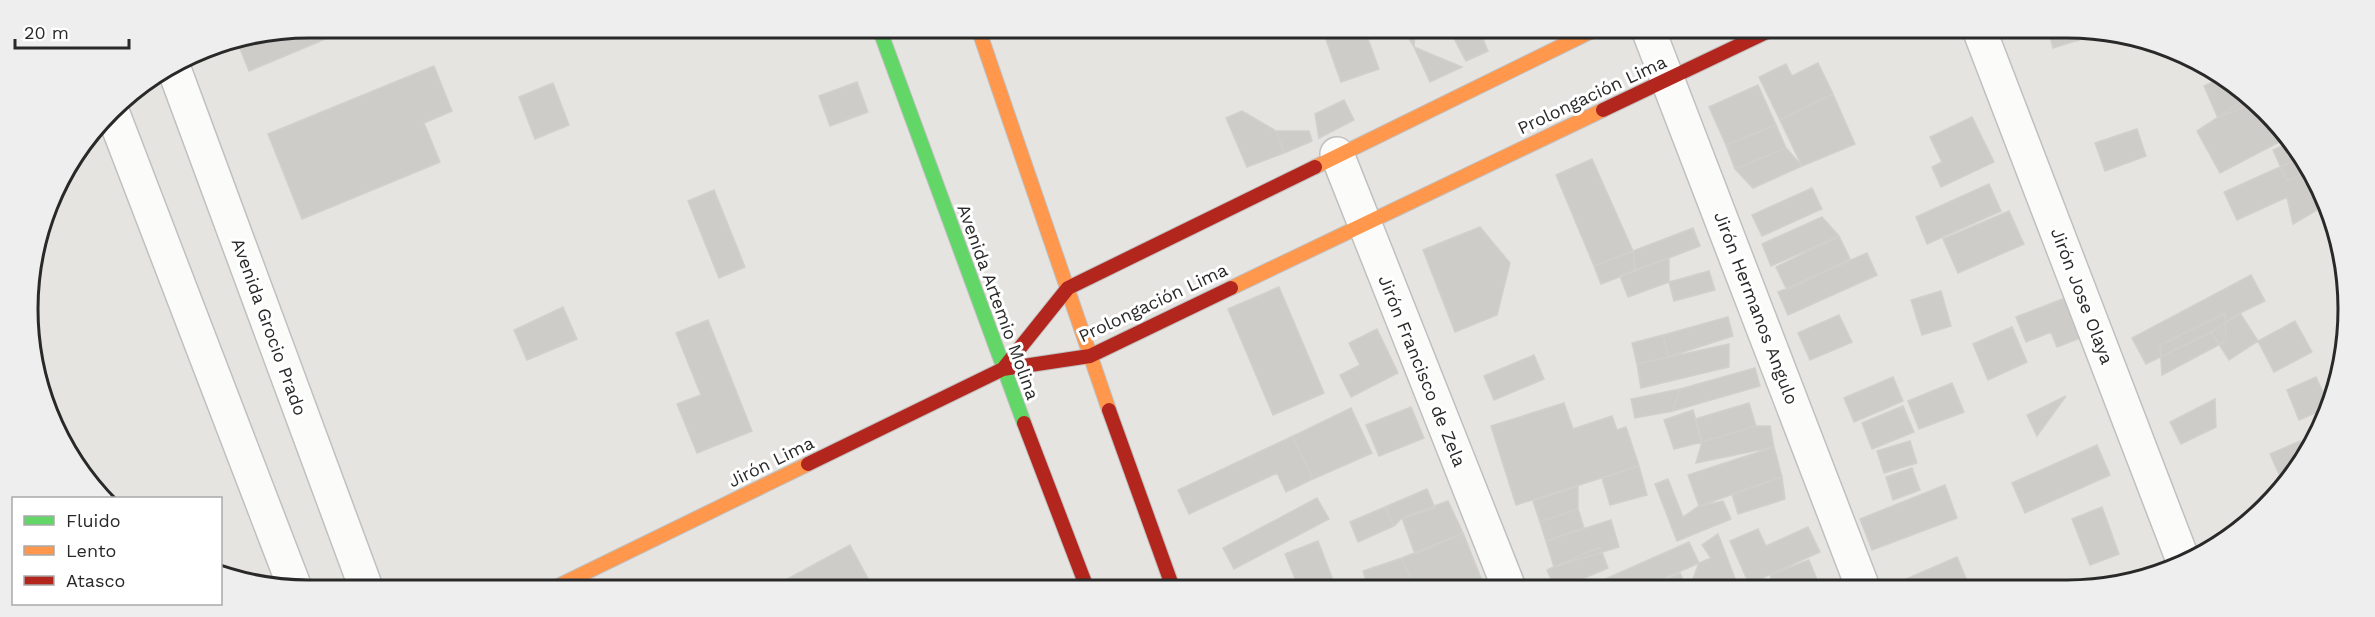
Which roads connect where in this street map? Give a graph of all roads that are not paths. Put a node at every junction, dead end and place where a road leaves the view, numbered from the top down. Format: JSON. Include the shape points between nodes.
{"nodes":[{"id":1,"x":883,"y":38,"type":"edge"},
{"id":2,"x":981,"y":38,"type":"edge"},
{"id":3,"x":1577,"y":38,"type":"edge"},
{"id":4,"x":1652,"y":38,"type":"edge"},
{"id":5,"x":1754,"y":38,"type":"edge"},
{"id":6,"x":1982,"y":38,"type":"edge"},
{"id":7,"x":175,"y":73,"type":"edge"},
{"id":8,"x":1668,"y":79,"type":"junction"},
{"id":9,"x":115,"y":119,"type":"edge"},
{"id":10,"x":1337,"y":154,"type":"junction"},
{"id":11,"x":1363,"y":224,"type":"junction"},
{"id":12,"x":1068,"y":288,"type":"junction"},
{"id":13,"x":1090,"y":356,"type":"junction"},
{"id":14,"x":1003,"y":369,"type":"junction"},
{"id":15,"x":2181,"y":554,"type":"edge"},
{"id":16,"x":292,"y":579,"type":"edge"},
{"id":17,"x":363,"y":580,"type":"edge"},
{"id":18,"x":570,"y":580,"type":"edge"},
{"id":19,"x":1083,"y":580,"type":"edge"},
{"id":20,"x":1170,"y":580,"type":"edge"},
{"id":21,"x":1506,"y":580,"type":"edge"},
{"id":22,"x":1860,"y":580,"type":"edge"}],
"edges":[{"from":1,"to":14,"type":"street","name":"Avenida Artemio Molina"},
{"from":2,"to":12,"type":"street"},
{"from":3,"to":10,"type":"street"},
{"from":4,"to":8,"type":"street","name":"Jirón Hermanos Angulo"},
{"from":5,"to":8,"type":"street","name":"Prolongación Lima"},
{"from":6,"to":15,"type":"street","name":"Jirón Jose Olaya"},
{"from":7,"to":17,"type":"street","name":"Avenida Grocio Prado"},
{"from":8,"to":11,"type":"street","name":"Prolongación Lima"},
{"from":8,"to":22,"type":"street","name":"Jirón Hermanos Angulo"},
{"from":9,"to":16,"type":"street"},
{"from":10,"to":11,"type":"street","name":"Jirón Francisco de Zela"},
{"from":10,"to":12,"type":"street"},
{"from":11,"to":13,"type":"street","name":"Prolongación Lima"},
{"from":11,"to":21,"type":"street","name":"Jirón Francisco de Zela"},
{"from":12,"to":13,"type":"street"},
{"from":12,"to":14,"type":"street"},
{"from":13,"to":14,"type":"street","name":"Prolongación Lima"},
{"from":13,"to":20,"type":"street"},
{"from":14,"to":18,"type":"street","name":"Jirón Lima"},
{"from":14,"to":19,"type":"street","name":"Avenida Artemio Molina"}]}
